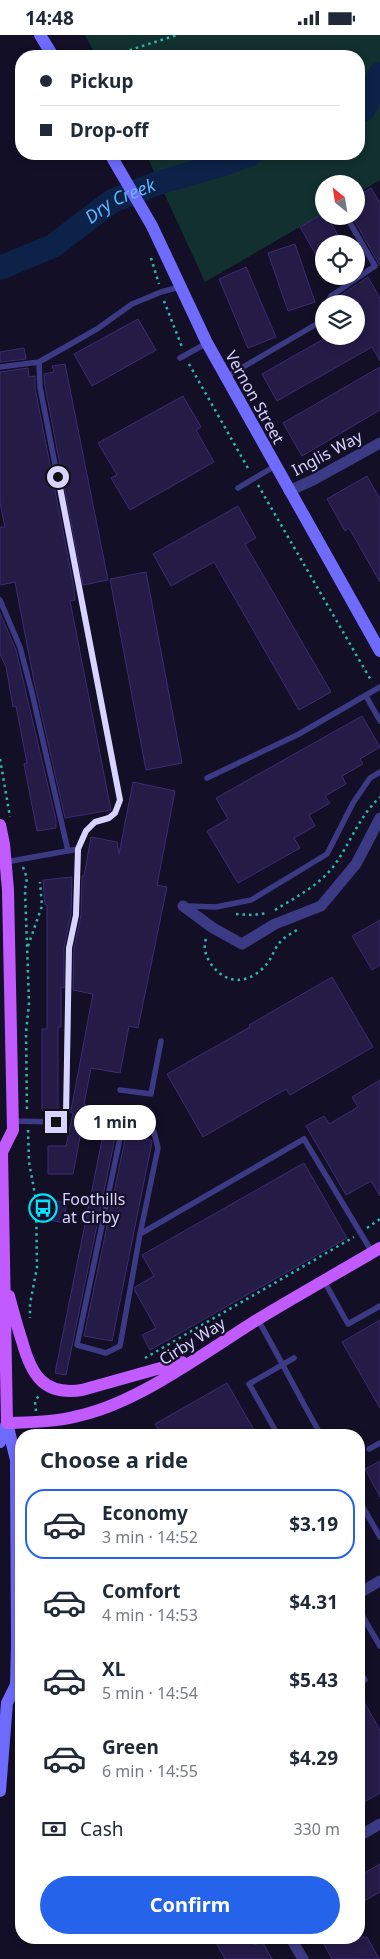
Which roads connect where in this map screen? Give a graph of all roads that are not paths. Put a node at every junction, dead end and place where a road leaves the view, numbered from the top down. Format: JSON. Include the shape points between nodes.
{"nodes":[{"id":1,"x":40,"y":35,"type":"edge"},
{"id":2,"x":49,"y":50,"type":"edge"},
{"id":3,"x":114,"y":160,"type":"edge"},
{"id":4,"x":352,"y":225,"type":"edge"},
{"id":5,"x":377,"y":265,"type":"edge"},
{"id":6,"x":180,"y":287,"type":"junction"},
{"id":7,"x":332,"y":295,"type":"edge"},
{"id":8,"x":315,"y":325,"type":"edge"},
{"id":9,"x":207,"y":343,"type":"junction"},
{"id":10,"x":180,"y":358,"type":"dead end"},
{"id":11,"x":39,"y":362,"type":"junction"},
{"id":12,"x":0,"y":367,"type":"edge"},
{"id":13,"x":226,"y":377,"type":"junction"},
{"id":14,"x":379,"y":447,"type":"edge"},
{"id":15,"x":275,"y":466,"type":"junction"},
{"id":16,"x":238,"y":488,"type":"dead end"},
{"id":17,"x":289,"y":491,"type":"junction"},
{"id":18,"x":0,"y":600,"type":"edge"},
{"id":19,"x":380,"y":651,"type":"edge"},
{"id":20,"x":380,"y":687,"type":"edge"},
{"id":21,"x":366,"y":696,"type":"junction"},
{"id":22,"x":380,"y":721,"type":"edge"},
{"id":23,"x":380,"y":772,"type":"edge"},
{"id":24,"x":207,"y":778,"type":"dead end"},
{"id":25,"x":380,"y":818,"type":"edge"},
{"id":26,"x":5,"y":823,"type":"edge"},
{"id":27,"x":78,"y":849,"type":"junction"},
{"id":28,"x":68,"y":851,"type":"junction"},
{"id":29,"x":6,"y":862,"type":"junction"},
{"id":30,"x":183,"y":906,"type":"joint"},
{"id":31,"x":161,"y":1041,"type":"dead end"},
{"id":32,"x":120,"y":1089,"type":"dead end"},
{"id":33,"x":13,"y":1121,"type":"junction"},
{"id":34,"x":1,"y":1149,"type":"edge"},
{"id":35,"x":140,"y":1234,"type":"junction"},
{"id":36,"x":376,"y":1250,"type":"edge"},
{"id":37,"x":4,"y":1279,"type":"junction"},
{"id":38,"x":324,"y":1281,"type":"junction"},
{"id":39,"x":380,"y":1306,"type":"edge"},
{"id":40,"x":258,"y":1320,"type":"junction"},
{"id":41,"x":197,"y":1357,"type":"junction"},
{"id":42,"x":294,"y":1358,"type":"dead end"},
{"id":43,"x":283,"y":1364,"type":"junction"},
{"id":44,"x":7,"y":1423,"type":"junction"},
{"id":45,"x":274,"y":1429,"type":"edge"},
{"id":46,"x":318,"y":1429,"type":"edge"},
{"id":47,"x":0,"y":1442,"type":"edge"},
{"id":48,"x":380,"y":1443,"type":"edge"},
{"id":49,"x":369,"y":1449,"type":"dead end"},
{"id":50,"x":15,"y":1456,"type":"edge"},
{"id":51,"x":365,"y":1511,"type":"edge"},
{"id":52,"x":380,"y":1537,"type":"edge"},
{"id":53,"x":380,"y":1581,"type":"edge"},
{"id":54,"x":365,"y":1590,"type":"edge"},
{"id":55,"x":365,"y":1620,"type":"edge"},
{"id":56,"x":380,"y":1646,"type":"edge"},
{"id":57,"x":15,"y":1686,"type":"edge"},
{"id":58,"x":3,"y":1697,"type":"edge"},
{"id":59,"x":0,"y":1791,"type":"edge"},
{"id":60,"x":380,"y":1823,"type":"edge"},
{"id":61,"x":365,"y":1832,"type":"edge"},
{"id":62,"x":294,"y":1944,"type":"edge"},
{"id":63,"x":303,"y":1959,"type":"edge"}],
"edges":[{"from":1,"to":2,"type":"main road"},
{"from":3,"to":6,"type":"main road","name":"Vernon Street","via":[[152,226]]},
{"from":4,"to":5,"type":"lane"},
{"from":5,"to":7,"type":"lane"},
{"from":6,"to":9,"type":"main road","name":"Vernon Street"},
{"from":6,"to":11,"type":"lane","via":[[132,304],[97,329]]},
{"from":8,"to":13,"type":"lane"},
{"from":9,"to":10,"type":"lane"},
{"from":9,"to":13,"type":"main road","name":"Vernon Street"},
{"from":11,"to":12,"type":"lane"},
{"from":11,"to":27,"type":"lane","via":[[40,387],[120,800],[115,813],[95,822],[86,831]]},
{"from":13,"to":15,"type":"main road","name":"Vernon Street"},
{"from":14,"to":17,"type":"street","name":"Inglis Way"},
{"from":15,"to":16,"type":"lane"},
{"from":15,"to":17,"type":"main road","name":"Vernon Street"},
{"from":17,"to":19,"type":"main road","name":"Vernon Street"},
{"from":18,"to":28,"type":"lane","via":[[20,647]]},
{"from":20,"to":21,"type":"lane"},
{"from":21,"to":22,"type":"lane"},
{"from":21,"to":24,"type":"lane","via":[[299,734]]},
{"from":23,"to":30,"type":"lane","via":[[370,778],[353,803],[327,854],[251,900],[216,907]]},
{"from":25,"to":30,"type":"street","via":[[356,864],[321,906],[275,924],[242,944]]},
{"from":26,"to":29,"type":"main road"},
{"from":27,"to":28,"type":"lane"},
{"from":27,"to":33,"type":"lane","via":[[76,915],[69,948],[66,1116],[56,1122]]},
{"from":28,"to":29,"type":"lane"},
{"from":29,"to":33,"type":"main road"},
{"from":31,"to":32,"type":"lane","via":[[151,1094]]},
{"from":33,"to":34,"type":"main road","via":[[13,1130]]},
{"from":34,"to":37,"type":"main road"},
{"from":35,"to":35,"type":"lane","via":[[120,1346],[106,1353],[77,1345],[123,1124],[154,1133],[158,1148]]},
{"from":35,"to":36,"type":"lane","via":[[304,1139],[360,1233]]},
{"from":36,"to":38,"type":"main road","name":"Cirby Way"},
{"from":37,"to":41,"type":"main road","via":[[27,1360],[32,1371],[54,1390],[82,1390]]},
{"from":37,"to":44,"type":"main road"},
{"from":38,"to":39,"type":"lane","via":[[348,1324]]},
{"from":38,"to":40,"type":"main road","name":"Cirby Way"},
{"from":40,"to":41,"type":"main road","name":"Cirby Way"},
{"from":40,"to":43,"type":"lane"},
{"from":41,"to":44,"type":"main road","name":"Cirby Way","via":[[143,1390],[103,1409],[36,1422]]},
{"from":42,"to":43,"type":"lane"},
{"from":43,"to":45,"type":"lane","via":[[248,1384]]},
{"from":43,"to":46,"type":"lane"},
{"from":44,"to":47,"type":"main road"},
{"from":44,"to":50,"type":"main road"},
{"from":48,"to":49,"type":"lane"},
{"from":51,"to":52,"type":"lane"},
{"from":53,"to":54,"type":"street"},
{"from":55,"to":56,"type":"lane"},
{"from":57,"to":58,"type":"main road"},
{"from":58,"to":59,"type":"main road"},
{"from":60,"to":61,"type":"street"},
{"from":62,"to":63,"type":"street"}]}
